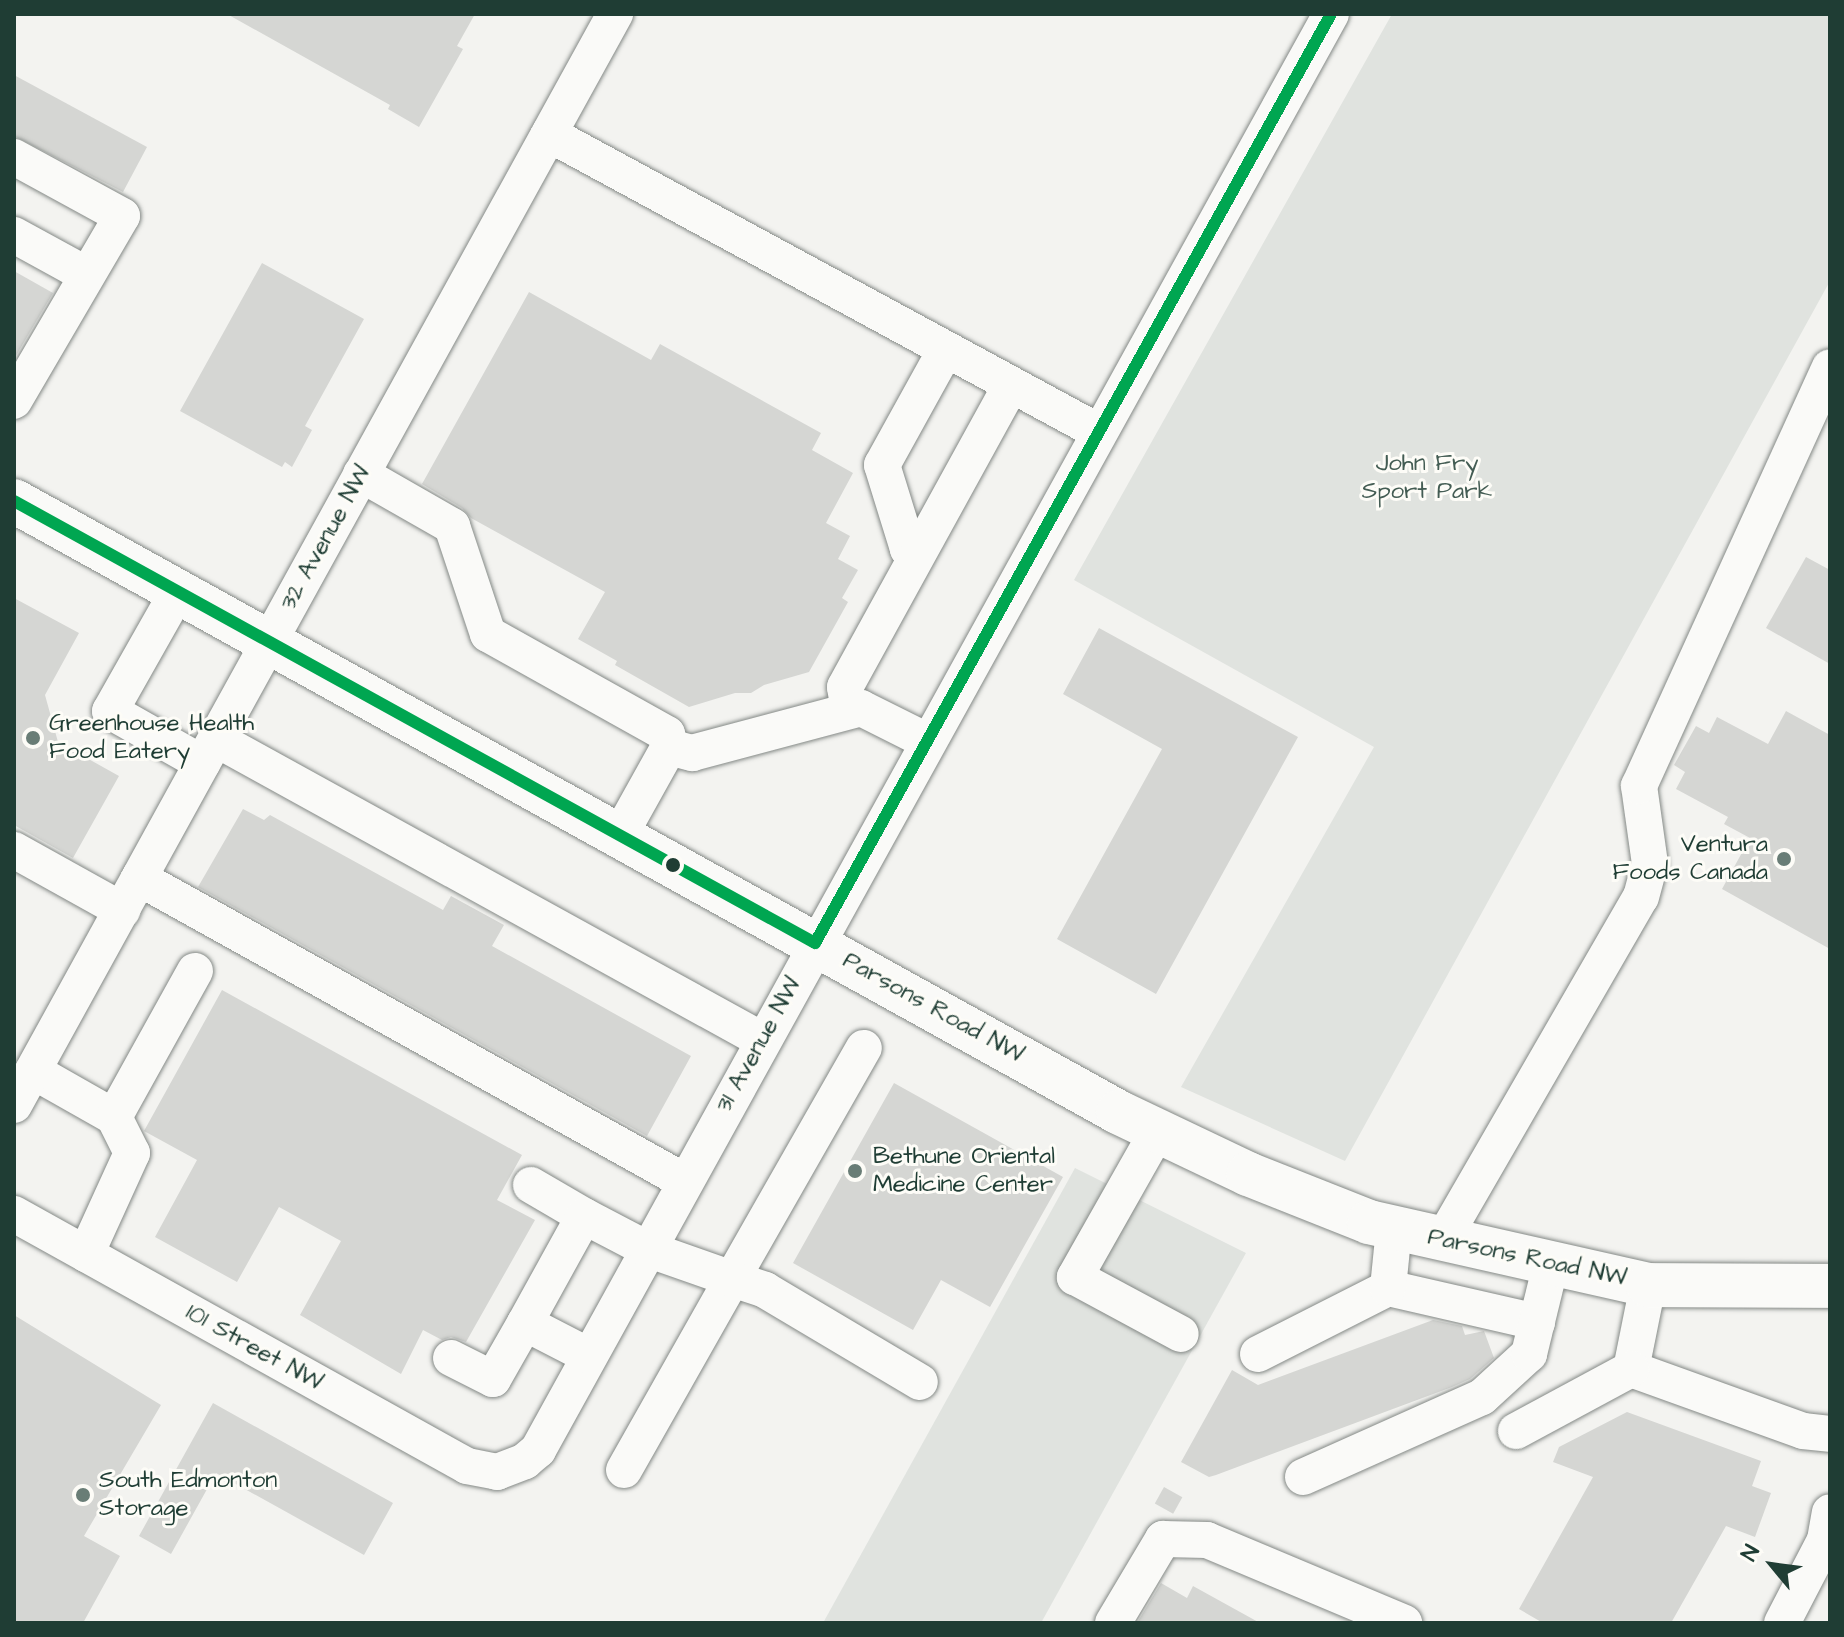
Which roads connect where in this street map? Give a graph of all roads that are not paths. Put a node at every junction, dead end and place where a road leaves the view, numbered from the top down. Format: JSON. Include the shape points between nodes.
{"nodes":[{"id":1,"x":615,"y":14,"type":"edge"},
{"id":2,"x":1331,"y":14,"type":"edge"},
{"id":3,"x":549,"y":134,"type":"junction"},
{"id":4,"x":14,"y":157,"type":"edge"},
{"id":5,"x":14,"y":235,"type":"edge"},
{"id":6,"x":87,"y":275,"type":"junction"},
{"id":7,"x":946,"y":349,"type":"junction"},
{"id":8,"x":1830,"y":367,"type":"edge"},
{"id":9,"x":1011,"y":385,"type":"junction"},
{"id":10,"x":15,"y":398,"type":"edge"},
{"id":11,"x":1099,"y":432,"type":"junction"},
{"id":12,"x":361,"y":474,"type":"junction"},
{"id":13,"x":15,"y":505,"type":"edge"},
{"id":14,"x":916,"y":556,"type":"junction"},
{"id":15,"x":178,"y":591,"type":"junction"},
{"id":16,"x":269,"y":642,"type":"junction"},
{"id":17,"x":849,"y":710,"type":"junction"},
{"id":18,"x":927,"y":741,"type":"junction"},
{"id":19,"x":669,"y":747,"type":"junction"},
{"id":20,"x":209,"y":751,"type":"junction"},
{"id":21,"x":620,"y":835,"type":"junction"},
{"id":22,"x":14,"y":850,"type":"edge"},
{"id":23,"x":139,"y":878,"type":"junction"},
{"id":24,"x":122,"y":910,"type":"junction"},
{"id":25,"x":815,"y":943,"type":"junction"},
{"id":26,"x":195,"y":971,"type":"dead end"},
{"id":27,"x":762,"y":1040,"type":"junction"},
{"id":28,"x":864,"y":1048,"type":"dead end"},
{"id":29,"x":33,"y":1071,"type":"junction"},
{"id":30,"x":14,"y":1105,"type":"edge"},
{"id":31,"x":114,"y":1117,"type":"junction"},
{"id":32,"x":1157,"y":1132,"type":"junction"},
{"id":33,"x":684,"y":1181,"type":"junction"},
{"id":34,"x":531,"y":1185,"type":"dead end"},
{"id":35,"x":14,"y":1214,"type":"edge"},
{"id":36,"x":584,"y":1216,"type":"junction"},
{"id":37,"x":1394,"y":1229,"type":"junction"},
{"id":38,"x":1442,"y":1241,"type":"junction"},
{"id":39,"x":647,"y":1249,"type":"junction"},
{"id":40,"x":86,"y":1254,"type":"junction"},
{"id":41,"x":1551,"y":1264,"type":"junction"},
{"id":42,"x":732,"y":1279,"type":"junction"},
{"id":43,"x":1648,"y":1285,"type":"junction"},
{"id":44,"x":1830,"y":1286,"type":"edge"},
{"id":45,"x":1388,"y":1288,"type":"junction"},
{"id":46,"x":1537,"y":1322,"type":"junction"},
{"id":47,"x":525,"y":1323,"type":"junction"},
{"id":48,"x":1181,"y":1334,"type":"dead end"},
{"id":49,"x":1258,"y":1354,"type":"dead end"},
{"id":50,"x":589,"y":1356,"type":"junction"},
{"id":51,"x":451,"y":1358,"type":"dead end"},
{"id":52,"x":1631,"y":1369,"type":"junction"},
{"id":53,"x":920,"y":1382,"type":"dead end"},
{"id":54,"x":1516,"y":1431,"type":"dead end"},
{"id":55,"x":1830,"y":1434,"type":"edge"},
{"id":56,"x":624,"y":1470,"type":"dead end"},
{"id":57,"x":497,"y":1472,"type":"joint"},
{"id":58,"x":1303,"y":1477,"type":"dead end"},
{"id":59,"x":1828,"y":1531,"type":"edge"},
{"id":60,"x":1113,"y":1623,"type":"edge"},
{"id":61,"x":1404,"y":1623,"type":"edge"},
{"id":62,"x":1782,"y":1623,"type":"edge"}],
"edges":[{"from":1,"to":3,"type":"street","name":"32 Avenue NW"},
{"from":2,"to":11,"type":"street","name":"31 Avenue NW"},
{"from":3,"to":7,"type":"street"},
{"from":3,"to":12,"type":"street","name":"32 Avenue NW"},
{"from":4,"to":6,"type":"street","via":[[122,216]]},
{"from":5,"to":6,"type":"street"},
{"from":6,"to":10,"type":"street"},
{"from":7,"to":9,"type":"street"},
{"from":7,"to":14,"type":"street","via":[[882,465],[908,549]]},
{"from":8,"to":38,"type":"street","via":[[1639,786],[1650,864],[1641,897]]},
{"from":9,"to":11,"type":"street"},
{"from":9,"to":14,"type":"street"},
{"from":11,"to":18,"type":"street","name":"31 Avenue NW"},
{"from":12,"to":16,"type":"street","name":"32 Avenue NW"},
{"from":12,"to":19,"type":"street","via":[[452,526],[488,634],[661,729],[671,739]]},
{"from":13,"to":15,"type":"main road","name":"Parsons Road NW"},
{"from":14,"to":17,"type":"street","via":[[845,687]]},
{"from":15,"to":16,"type":"main road","name":"Parsons Road NW"},
{"from":15,"to":20,"type":"street","via":[[110,711]]},
{"from":16,"to":20,"type":"street","name":"32 Avenue NW"},
{"from":16,"to":21,"type":"main road","name":"Parsons Road NW"},
{"from":17,"to":18,"type":"street","via":[[869,710]]},
{"from":17,"to":19,"type":"street","via":[[692,753]]},
{"from":18,"to":25,"type":"street","name":"31 Avenue NW"},
{"from":19,"to":21,"type":"street"},
{"from":20,"to":23,"type":"street","name":"32 Avenue NW"},
{"from":20,"to":27,"type":"street"},
{"from":21,"to":25,"type":"main road","name":"Parsons Road NW"},
{"from":22,"to":24,"type":"street"},
{"from":23,"to":24,"type":"street","name":"32 Avenue NW"},
{"from":23,"to":33,"type":"street"},
{"from":24,"to":29,"type":"street","name":"32 Avenue NW"},
{"from":25,"to":27,"type":"street","name":"31 Avenue NW"},
{"from":25,"to":32,"type":"main road","name":"Parsons Road NW"},
{"from":26,"to":31,"type":"street"},
{"from":27,"to":33,"type":"street","name":"31 Avenue NW"},
{"from":28,"to":42,"type":"street"},
{"from":29,"to":30,"type":"street","name":"32 Avenue NW"},
{"from":29,"to":31,"type":"street"},
{"from":31,"to":40,"type":"street","via":[[132,1153]]},
{"from":32,"to":37,"type":"main road","name":"Parsons Road NW","via":[[1307,1199]]},
{"from":32,"to":48,"type":"street","via":[[1075,1277]]},
{"from":33,"to":39,"type":"street","name":"31 Avenue NW"},
{"from":34,"to":36,"type":"street"},
{"from":35,"to":40,"type":"street","name":"101 Street NW"},
{"from":36,"to":39,"type":"street"},
{"from":36,"to":47,"type":"street"},
{"from":37,"to":38,"type":"main road","name":"Parsons Road NW"},
{"from":37,"to":45,"type":"street"},
{"from":38,"to":41,"type":"main road","name":"Parsons Road NW"},
{"from":39,"to":42,"type":"street"},
{"from":39,"to":50,"type":"street","name":"31 Avenue NW"},
{"from":40,"to":57,"type":"street","name":"101 Street NW","via":[[457,1461]]},
{"from":41,"to":43,"type":"main road","name":"Parsons Road NW"},
{"from":41,"to":46,"type":"street"},
{"from":42,"to":53,"type":"street","via":[[765,1290]]},
{"from":42,"to":56,"type":"street"},
{"from":43,"to":44,"type":"main road","name":"Parsons Road NW"},
{"from":43,"to":52,"type":"street"},
{"from":45,"to":46,"type":"street"},
{"from":45,"to":49,"type":"street"},
{"from":46,"to":58,"type":"street","via":[[1529,1354],[1482,1397]]},
{"from":47,"to":50,"type":"street"},
{"from":47,"to":51,"type":"street","via":[[493,1379]]},
{"from":50,"to":57,"type":"street","name":"31 Avenue NW","via":[[538,1450]]},
{"from":52,"to":54,"type":"street"},
{"from":52,"to":55,"type":"street","via":[[1803,1431]]},
{"from":59,"to":62,"type":"street"},
{"from":60,"to":61,"type":"street","via":[[1163,1539],[1207,1540]]}]}
